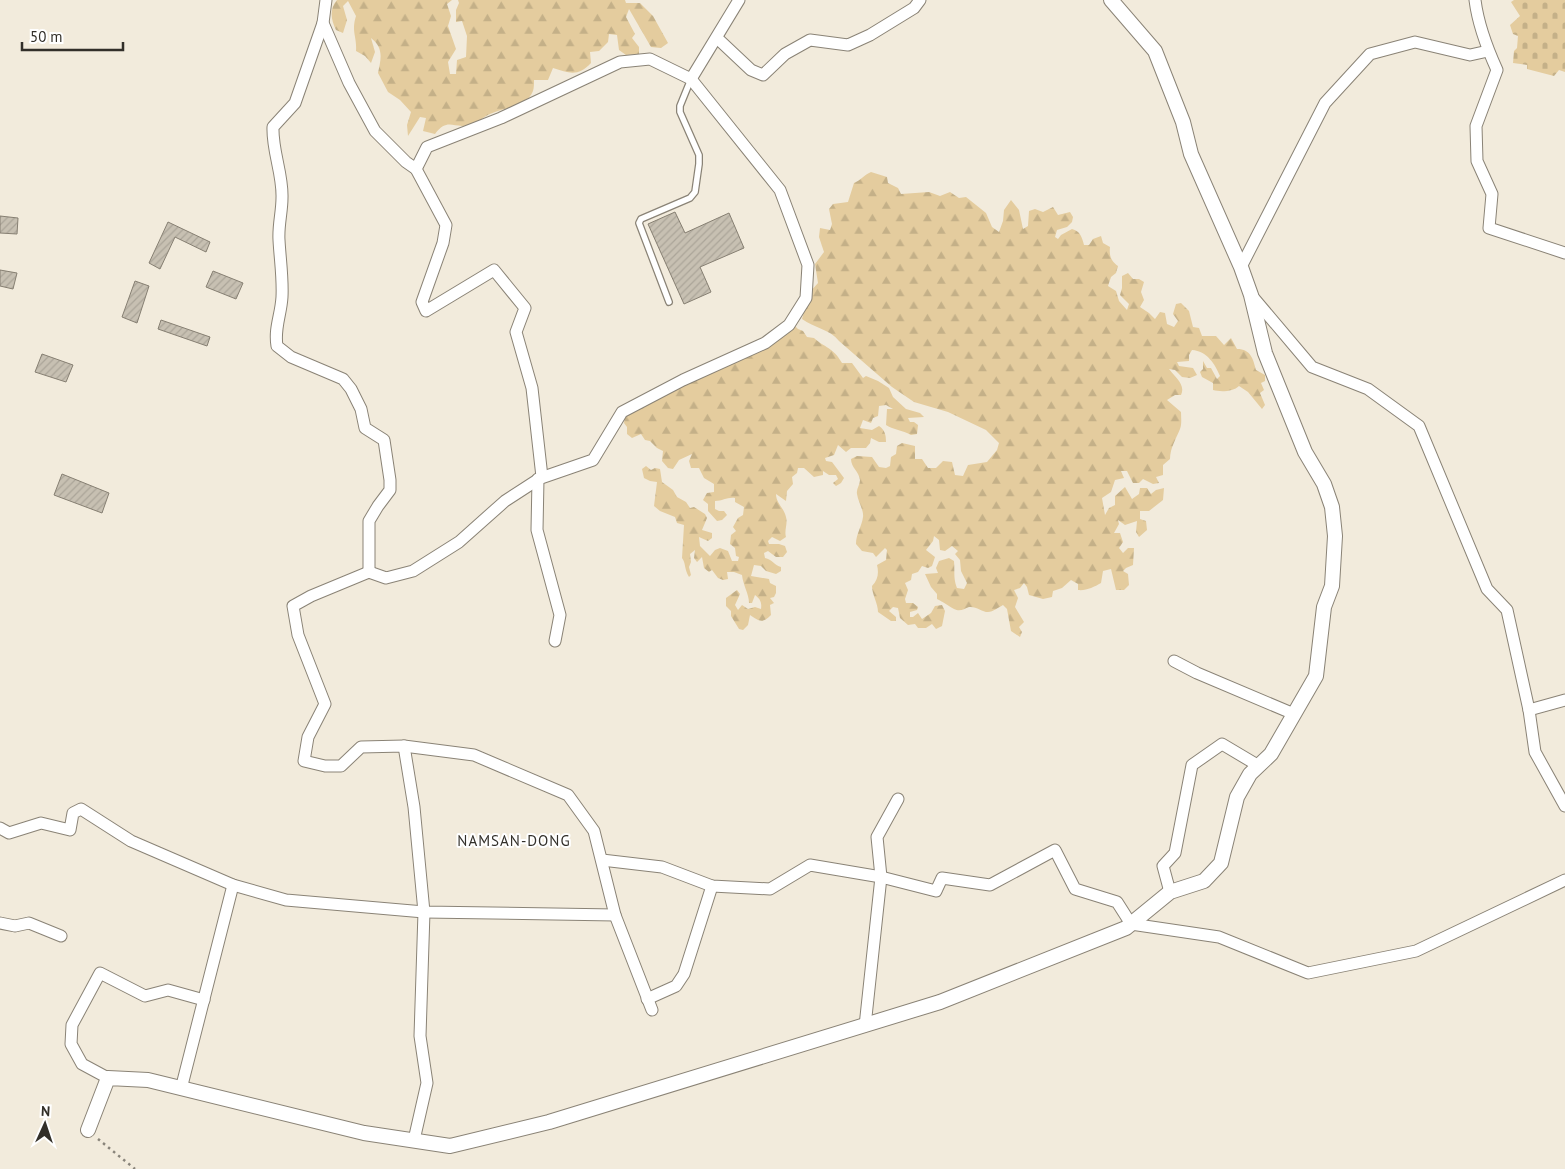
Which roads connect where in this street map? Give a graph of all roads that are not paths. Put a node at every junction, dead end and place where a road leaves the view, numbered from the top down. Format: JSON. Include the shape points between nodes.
{"nodes":[{"id":1,"x":326,"y":0,"type":"edge"},
{"id":2,"x":739,"y":0,"type":"edge"},
{"id":3,"x":920,"y":0,"type":"edge"},
{"id":4,"x":1111,"y":0,"type":"edge"},
{"id":5,"x":1476,"y":0,"type":"edge"},
{"id":6,"x":323,"y":23,"type":"junction"},
{"id":7,"x":717,"y":38,"type":"junction"},
{"id":8,"x":1488,"y":51,"type":"junction"},
{"id":9,"x":690,"y":79,"type":"junction"},
{"id":10,"x":416,"y":169,"type":"junction"},
{"id":11,"x":1565,"y":253,"type":"edge"},
{"id":12,"x":1241,"y":267,"type":"junction"},
{"id":13,"x":1252,"y":295,"type":"junction"},
{"id":14,"x":669,"y":302,"type":"dead end"},
{"id":15,"x":538,"y":479,"type":"junction"},
{"id":16,"x":370,"y":572,"type":"junction"},
{"id":17,"x":555,"y":641,"type":"dead end"},
{"id":18,"x":1174,"y":661,"type":"dead end"},
{"id":19,"x":1565,"y":700,"type":"edge"},
{"id":20,"x":1529,"y":710,"type":"junction"},
{"id":21,"x":1294,"y":714,"type":"junction"},
{"id":22,"x":404,"y":746,"type":"junction"},
{"id":23,"x":1259,"y":766,"type":"junction"},
{"id":24,"x":898,"y":798,"type":"dead end"},
{"id":25,"x":1565,"y":806,"type":"edge"},
{"id":26,"x":0,"y":828,"type":"edge"},
{"id":27,"x":602,"y":860,"type":"junction"},
{"id":28,"x":881,"y":877,"type":"junction"},
{"id":29,"x":1565,"y":880,"type":"edge"},
{"id":30,"x":233,"y":885,"type":"junction"},
{"id":31,"x":712,"y":886,"type":"junction"},
{"id":32,"x":1170,"y":892,"type":"junction"},
{"id":33,"x":424,"y":912,"type":"junction"},
{"id":34,"x":615,"y":915,"type":"junction"},
{"id":35,"x":0,"y":923,"type":"edge"},
{"id":36,"x":1131,"y":924,"type":"junction"},
{"id":37,"x":62,"y":936,"type":"dead end"},
{"id":38,"x":647,"y":999,"type":"junction"},
{"id":39,"x":204,"y":1000,"type":"junction"},
{"id":40,"x":652,"y":1010,"type":"dead end"},
{"id":41,"x":864,"y":1026,"type":"junction"},
{"id":42,"x":108,"y":1078,"type":"junction"},
{"id":43,"x":181,"y":1088,"type":"junction"},
{"id":44,"x":88,"y":1130,"type":"road end"},
{"id":45,"x":414,"y":1140,"type":"junction"}],
"edges":[{"from":1,"to":6,"type":"street"},
{"from":2,"to":7,"type":"street"},
{"from":3,"to":7,"type":"street","via":[[914,8],[870,35],[848,44],[810,40],[785,54],[763,74],[751,70]]},
{"from":4,"to":12,"type":"street","via":[[1155,51],[1183,122],[1191,154]]},
{"from":5,"to":8,"type":"street"},
{"from":6,"to":10,"type":"street","via":[[349,83],[375,131]]},
{"from":6,"to":16,"type":"street","via":[[295,103],[273,127],[272,139],[282,198],[278,238],[283,276],[275,334],[277,346],[291,357],[343,379],[361,408],[365,428],[384,440],[390,490],[370,521]]},
{"from":7,"to":9,"type":"street"},
{"from":8,"to":11,"type":"street","via":[[1497,70],[1476,126],[1477,161],[1492,194],[1489,228]]},
{"from":8,"to":12,"type":"street","via":[[1470,55],[1416,42],[1370,54],[1326,103]]},
{"from":9,"to":10,"type":"street","via":[[650,59],[620,62],[501,118],[428,147]]},
{"from":9,"to":14,"type":"lane","via":[[680,112],[700,164],[695,192],[690,198],[641,219],[639,223]]},
{"from":9,"to":15,"type":"street","via":[[780,190],[808,265],[806,298],[789,325],[765,343],[622,412],[593,460]]},
{"from":10,"to":15,"type":"street","via":[[446,225],[444,243],[422,302],[426,311],[494,270],[526,308],[516,332],[532,388],[542,476]]},
{"from":12,"to":13,"type":"street"},
{"from":13,"to":20,"type":"street","via":[[1312,367],[1368,390],[1419,426],[1487,589],[1507,610]]},
{"from":13,"to":21,"type":"street","via":[[1265,353],[1305,452],[1324,484],[1332,507],[1335,536],[1332,586],[1324,607],[1316,676]]},
{"from":15,"to":16,"type":"street","via":[[504,501],[459,542],[413,570],[386,578]]},
{"from":15,"to":17,"type":"street","via":[[537,530],[560,615]]},
{"from":16,"to":22,"type":"street","via":[[293,606],[298,635],[325,704],[308,737],[304,761],[341,766],[361,747]]},
{"from":18,"to":21,"type":"street"},
{"from":19,"to":20,"type":"street"},
{"from":20,"to":25,"type":"street","via":[[1535,752]]},
{"from":21,"to":23,"type":"street","via":[[1271,754]]},
{"from":22,"to":27,"type":"street","via":[[474,755],[568,795],[594,831]]},
{"from":22,"to":33,"type":"street","via":[[414,807]]},
{"from":23,"to":32,"type":"street","via":[[1236,797],[1221,863],[1204,881]]},
{"from":23,"to":32,"type":"street","via":[[1222,744],[1192,765],[1174,853],[1163,866]]},
{"from":24,"to":28,"type":"street","via":[[877,837]]},
{"from":26,"to":30,"type":"street","via":[[9,833],[41,823],[70,830],[73,813],[81,809],[132,841]]},
{"from":27,"to":31,"type":"street","via":[[662,867]]},
{"from":27,"to":34,"type":"street"},
{"from":28,"to":31,"type":"street","via":[[810,865],[770,889]]},
{"from":28,"to":36,"type":"street","via":[[936,891],[942,878],[990,885],[1055,850],[1075,888],[1118,902]]},
{"from":28,"to":41,"type":"street"},
{"from":29,"to":36,"type":"street","via":[[1416,951],[1308,973],[1219,937]]},
{"from":30,"to":33,"type":"street","via":[[286,900]]},
{"from":30,"to":39,"type":"street"},
{"from":31,"to":38,"type":"street","via":[[684,974],[676,986]]},
{"from":32,"to":36,"type":"street"},
{"from":33,"to":34,"type":"street"},
{"from":33,"to":45,"type":"street","via":[[420,1036],[427,1083]]},
{"from":34,"to":38,"type":"street"},
{"from":35,"to":37,"type":"street","via":[[15,926],[29,923]]},
{"from":36,"to":41,"type":"street","via":[[940,1002]]},
{"from":38,"to":40,"type":"street"},
{"from":39,"to":42,"type":"street","via":[[168,990],[145,996],[100,973],[72,1025],[71,1044],[82,1064]]},
{"from":39,"to":43,"type":"street"},
{"from":41,"to":45,"type":"street","via":[[549,1122],[450,1146]]},
{"from":42,"to":43,"type":"street","via":[[148,1080]]},
{"from":42,"to":44,"type":"street"},
{"from":43,"to":45,"type":"street","via":[[364,1133]]}]}
